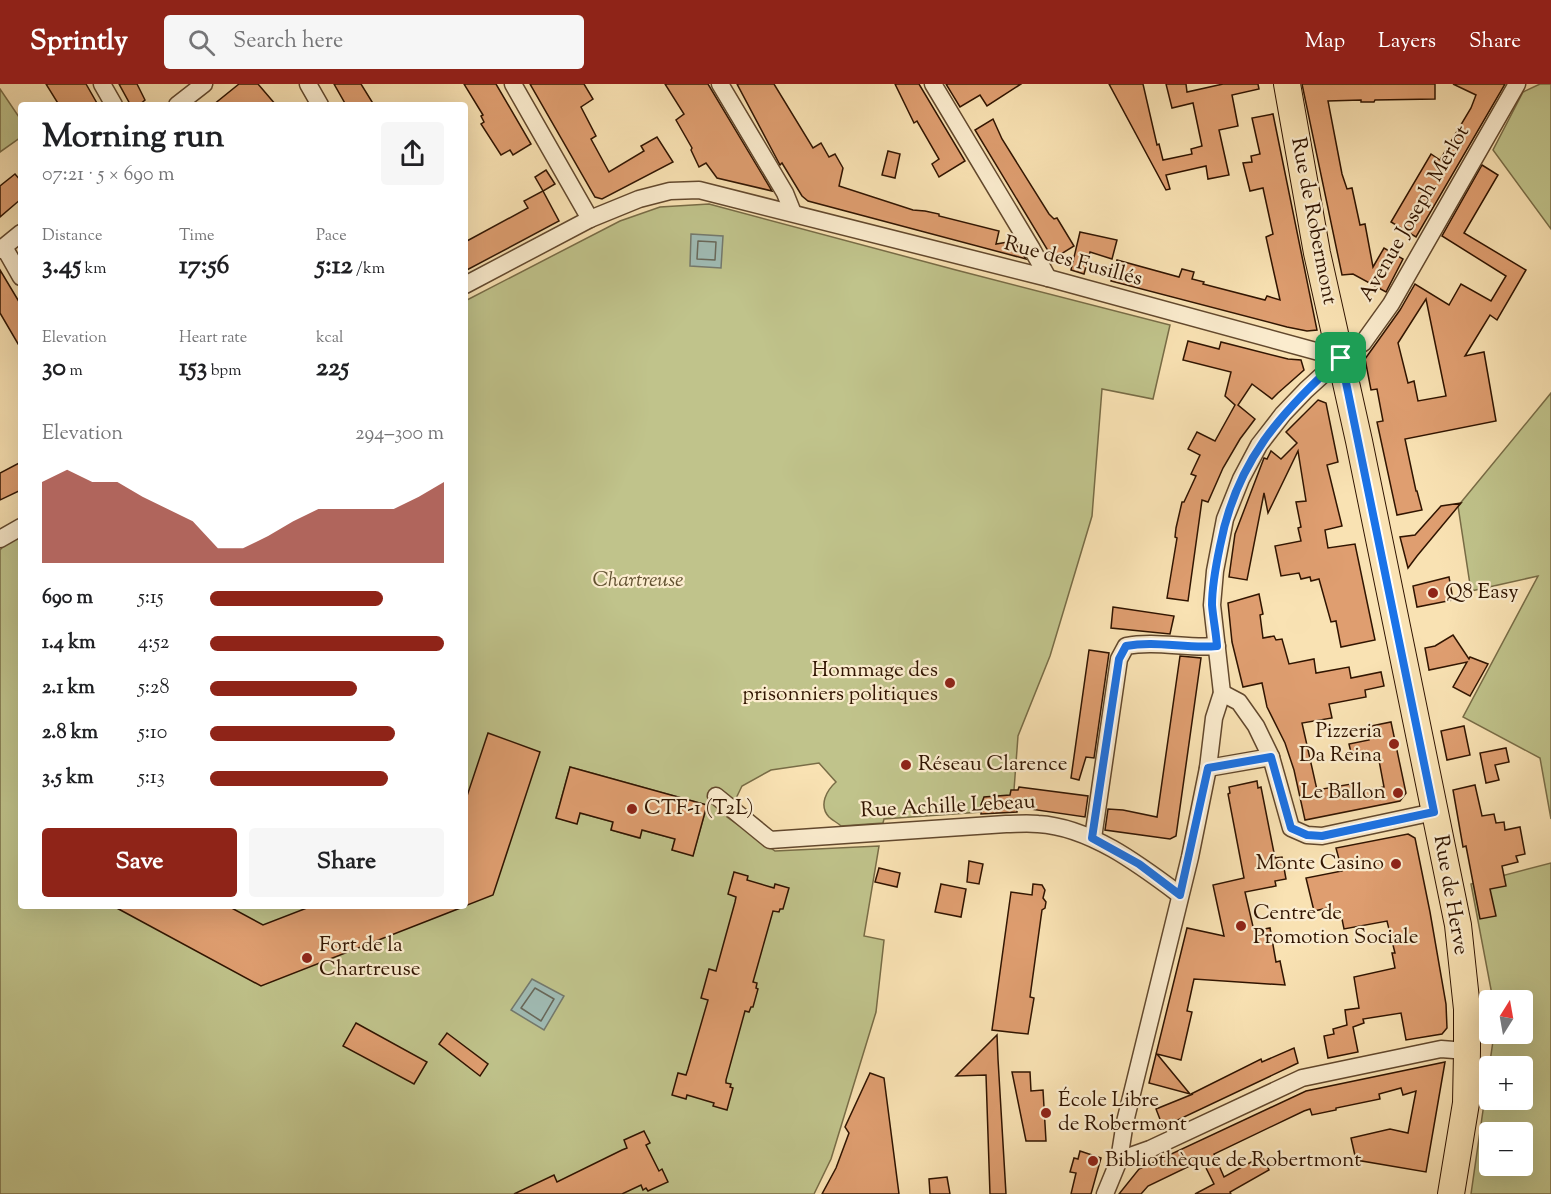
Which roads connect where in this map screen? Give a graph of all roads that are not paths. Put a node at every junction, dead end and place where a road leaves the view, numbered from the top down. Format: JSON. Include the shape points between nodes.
{"nodes":[{"id":1,"x":102,"y":84,"type":"edge"},
{"id":2,"x":204,"y":84,"type":"edge"},
{"id":3,"x":308,"y":84,"type":"edge"},
{"id":4,"x":513,"y":84,"type":"edge"},
{"id":5,"x":720,"y":84,"type":"edge"},
{"id":6,"x":933,"y":84,"type":"edge"},
{"id":7,"x":1287,"y":84,"type":"edge"},
{"id":8,"x":1517,"y":84,"type":"edge"},
{"id":9,"x":112,"y":102,"type":"edge"},
{"id":10,"x":181,"y":102,"type":"edge"},
{"id":11,"x":318,"y":102,"type":"edge"},
{"id":12,"x":793,"y":213,"type":"junction"},
{"id":13,"x":590,"y":219,"type":"junction"},
{"id":14,"x":18,"y":236,"type":"edge"},
{"id":15,"x":2,"y":249,"type":"edge"},
{"id":16,"x":18,"y":273,"type":"edge"},
{"id":17,"x":1048,"y":278,"type":"junction"},
{"id":18,"x":468,"y":283,"type":"edge"},
{"id":19,"x":1341,"y":358,"type":"junction"},
{"id":20,"x":18,"y":529,"type":"edge"},
{"id":21,"x":0,"y":538,"type":"edge"},
{"id":22,"x":1217,"y":646,"type":"junction"},
{"id":23,"x":1222,"y":693,"type":"junction"},
{"id":24,"x":1271,"y":757,"type":"junction"},
{"id":25,"x":1208,"y":768,"type":"junction"},
{"id":26,"x":716,"y":796,"type":"dead end"},
{"id":27,"x":1434,"y":812,"type":"junction"},
{"id":28,"x":1092,"y":838,"type":"junction"},
{"id":29,"x":1180,"y":895,"type":"junction"},
{"id":30,"x":1478,"y":1010,"type":"edge"},
{"id":31,"x":1467,"y":1051,"type":"junction"},
{"id":32,"x":1119,"y":1160,"type":"junction"},
{"id":33,"x":1105,"y":1194,"type":"edge"},
{"id":34,"x":1451,"y":1194,"type":"edge"}],
"edges":[{"from":1,"to":9,"type":"street"},
{"from":2,"to":10,"type":"street"},
{"from":3,"to":11,"type":"street"},
{"from":4,"to":13,"type":"street"},
{"from":5,"to":12,"type":"street"},
{"from":6,"to":17,"type":"street"},
{"from":7,"to":19,"type":"main road","name":"Rue de Robermont","via":[[1317,253]]},
{"from":8,"to":19,"type":"street","name":"Avenue Joseph Merlot","via":[[1390,304],[1363,344]]},
{"from":12,"to":13,"type":"street","name":"Rue des Fusillés","via":[[699,190],[670,191],[639,199]]},
{"from":12,"to":17,"type":"street","name":"Rue des Fusillés"},
{"from":13,"to":18,"type":"street","name":"Rue des Fusillés"},
{"from":14,"to":15,"type":"street"},
{"from":15,"to":16,"type":"street"},
{"from":17,"to":19,"type":"street","name":"Rue des Fusillés"},
{"from":19,"to":22,"type":"street","name":"Avenue Joseph Merlot","via":[[1283,414],[1259,445],[1241,479],[1225,519],[1215,571],[1212,605]]},
{"from":19,"to":27,"type":"main road","name":"Rue de Herve"},
{"from":20,"to":21,"type":"street"},
{"from":22,"to":23,"type":"street","name":"Avenue Joseph Merlot"},
{"from":22,"to":28,"type":"street","via":[[1126,646],[1119,659]]},
{"from":23,"to":24,"type":"street","via":[[1239,702]]},
{"from":23,"to":25,"type":"street","via":[[1211,733]]},
{"from":24,"to":25,"type":"street"},
{"from":24,"to":27,"type":"street","via":[[1291,828],[1307,835],[1322,836]]},
{"from":25,"to":29,"type":"street"},
{"from":26,"to":28,"type":"street","name":"Rue Achille Lebeau","via":[[770,840],[1040,824]]},
{"from":27,"to":30,"type":"main road","name":"Rue de Herve"},
{"from":28,"to":29,"type":"street","name":"Rue Achille Lebeau","via":[[1139,864]]},
{"from":29,"to":32,"type":"street"},
{"from":30,"to":31,"type":"main road","name":"Rue de Herve"},
{"from":31,"to":32,"type":"street","via":[[1442,1049],[1302,1078]]},
{"from":31,"to":34,"type":"main road","name":"Rue de Herve","via":[[1466,1103]]},
{"from":32,"to":33,"type":"street"}]}
